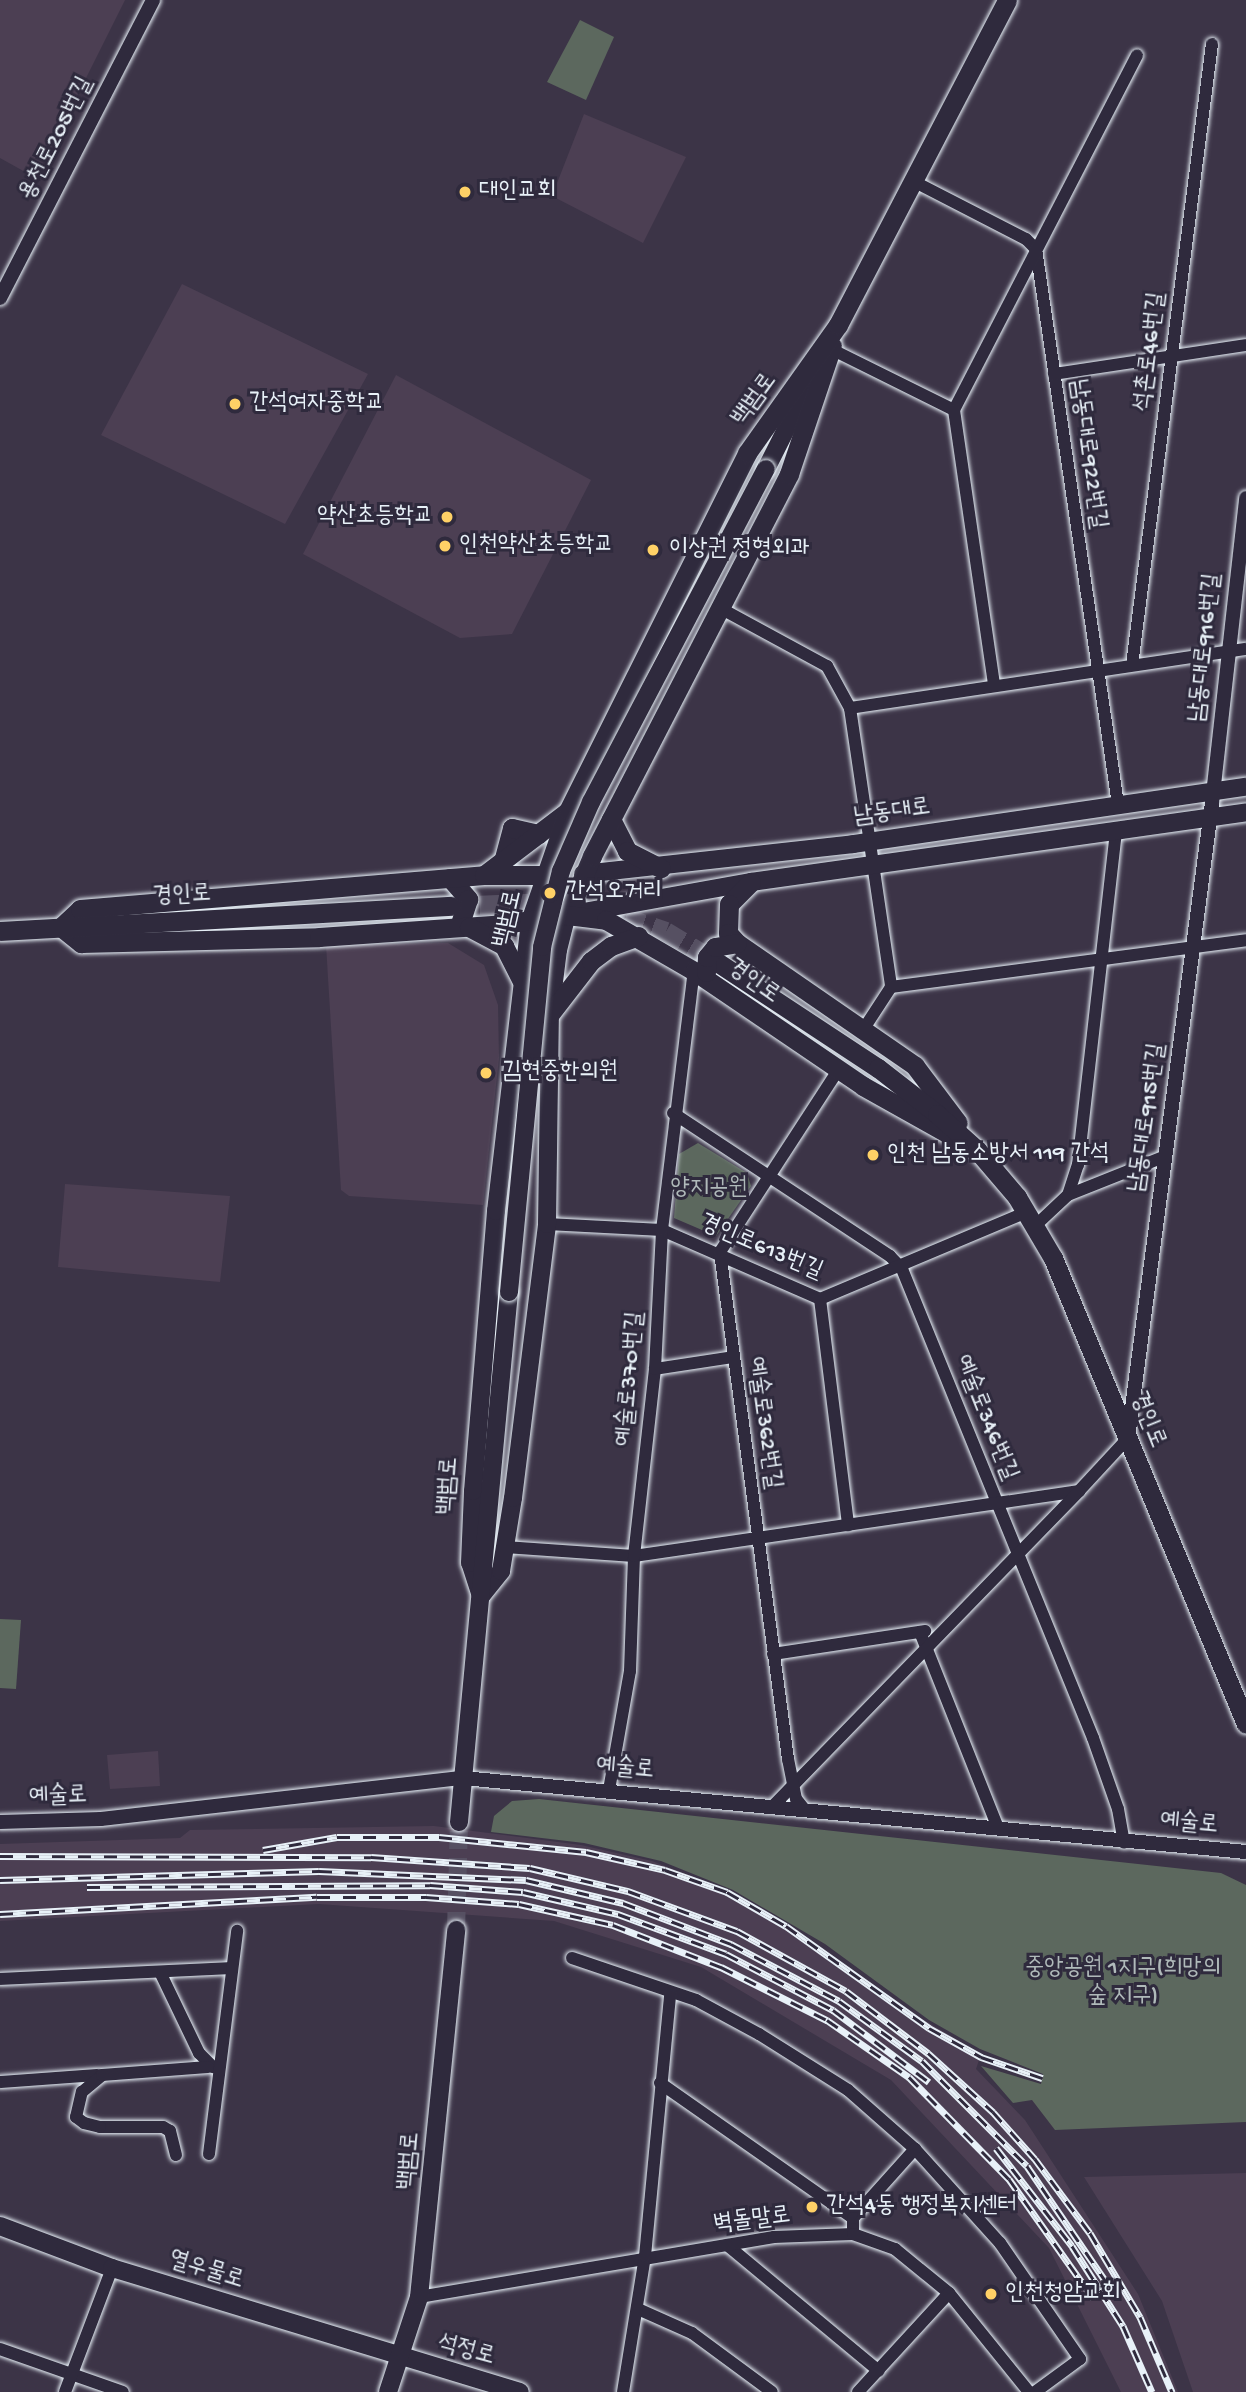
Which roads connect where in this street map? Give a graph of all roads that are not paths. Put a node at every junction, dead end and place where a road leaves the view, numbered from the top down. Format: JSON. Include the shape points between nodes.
{"nodes":[{"id":1,"x":153,"y":0,"type":"edge"},
{"id":2,"x":1007,"y":0,"type":"edge"},
{"id":3,"x":1212,"y":44,"type":"dead end"},
{"id":4,"x":1137,"y":55,"type":"dead end"},
{"id":5,"x":913,"y":181,"type":"junction"},
{"id":6,"x":1035,"y":249,"type":"junction"},
{"id":7,"x":0,"y":298,"type":"edge"},
{"id":8,"x":838,"y":325,"type":"junction"},
{"id":9,"x":1246,"y":345,"type":"edge"},
{"id":10,"x":831,"y":349,"type":"junction"},
{"id":11,"x":1172,"y":356,"type":"junction"},
{"id":12,"x":1054,"y":374,"type":"junction"},
{"id":13,"x":954,"y":410,"type":"junction"},
{"id":14,"x":1246,"y":498,"type":"edge"},
{"id":15,"x":720,"y":608,"type":"junction"},
{"id":16,"x":1246,"y":649,"type":"edge"},
{"id":17,"x":1228,"y":651,"type":"junction"},
{"id":18,"x":1132,"y":665,"type":"junction"},
{"id":19,"x":1097,"y":669,"type":"junction"},
{"id":20,"x":994,"y":684,"type":"junction"},
{"id":21,"x":850,"y":708,"type":"junction"},
{"id":22,"x":1246,"y":787,"type":"edge"},
{"id":23,"x":1118,"y":804,"type":"junction"},
{"id":24,"x":1212,"y":804,"type":"junction"},
{"id":25,"x":568,"y":811,"type":"junction"},
{"id":26,"x":1246,"y":812,"type":"edge"},
{"id":27,"x":611,"y":818,"type":"junction"},
{"id":28,"x":1116,"y":831,"type":"junction"},
{"id":29,"x":871,"y":841,"type":"junction"},
{"id":30,"x":874,"y":865,"type":"junction"},
{"id":31,"x":661,"y":868,"type":"junction"},
{"id":32,"x":583,"y":874,"type":"junction"},
{"id":33,"x":484,"y":875,"type":"junction"},
{"id":34,"x":545,"y":875,"type":"junction"},
{"id":35,"x":450,"y":878,"type":"junction"},
{"id":36,"x":751,"y":882,"type":"junction"},
{"id":37,"x":452,"y":906,"type":"tunnel mouth"},
{"id":38,"x":567,"y":915,"type":"junction"},
{"id":39,"x":530,"y":921,"type":"junction"},
{"id":40,"x":61,"y":927,"type":"junction"},
{"id":41,"x":463,"y":927,"type":"junction"},
{"id":42,"x":0,"y":931,"type":"edge"},
{"id":43,"x":638,"y":936,"type":"junction"},
{"id":44,"x":1246,"y":940,"type":"edge"},
{"id":45,"x":737,"y":943,"type":"junction"},
{"id":46,"x":1194,"y":948,"type":"junction"},
{"id":47,"x":1099,"y":960,"type":"junction"},
{"id":48,"x":717,"y":962,"type":"tunnel mouth"},
{"id":49,"x":701,"y":976,"type":"junction"},
{"id":50,"x":521,"y":980,"type":"junction"},
{"id":51,"x":891,"y":987,"type":"junction"},
{"id":52,"x":550,"y":1014,"type":"junction"},
{"id":53,"x":863,"y":1030,"type":"junction"},
{"id":54,"x":838,"y":1070,"type":"junction"},
{"id":55,"x":673,"y":1113,"type":"junction"},
{"id":56,"x":977,"y":1150,"type":"junction"},
{"id":57,"x":1166,"y":1156,"type":"junction"},
{"id":58,"x":770,"y":1176,"type":"junction"},
{"id":59,"x":1068,"y":1195,"type":"junction"},
{"id":60,"x":1031,"y":1219,"type":"junction"},
{"id":61,"x":547,"y":1224,"type":"junction"},
{"id":62,"x":662,"y":1230,"type":"junction"},
{"id":63,"x":720,"y":1252,"type":"junction"},
{"id":64,"x":898,"y":1265,"type":"junction"},
{"id":65,"x":820,"y":1299,"type":"junction"},
{"id":66,"x":733,"y":1357,"type":"junction"},
{"id":67,"x":655,"y":1369,"type":"junction"},
{"id":68,"x":1128,"y":1438,"type":"junction"},
{"id":69,"x":1079,"y":1491,"type":"junction"},
{"id":70,"x":998,"y":1503,"type":"junction"},
{"id":71,"x":848,"y":1525,"type":"junction"},
{"id":72,"x":757,"y":1541,"type":"junction"},
{"id":73,"x":505,"y":1547,"type":"junction"},
{"id":74,"x":1018,"y":1552,"type":"junction"},
{"id":75,"x":634,"y":1556,"type":"junction"},
{"id":76,"x":481,"y":1596,"type":"junction"},
{"id":77,"x":943,"y":1629,"type":"junction"},
{"id":78,"x":919,"y":1632,"type":"junction"},
{"id":79,"x":925,"y":1646,"type":"junction"},
{"id":80,"x":773,"y":1654,"type":"junction"},
{"id":81,"x":1246,"y":1724,"type":"edge"},
{"id":82,"x":463,"y":1778,"type":"junction"},
{"id":83,"x":795,"y":1779,"type":"junction"},
{"id":84,"x":609,"y":1790,"type":"junction"},
{"id":85,"x":772,"y":1807,"type":"junction"},
{"id":86,"x":804,"y":1810,"type":"junction"},
{"id":87,"x":0,"y":1822,"type":"edge"},
{"id":88,"x":459,"y":1822,"type":"tunnel mouth"},
{"id":89,"x":998,"y":1828,"type":"junction"},
{"id":90,"x":1124,"y":1842,"type":"junction"},
{"id":91,"x":1246,"y":1852,"type":"edge"},
{"id":92,"x":456,"y":1930,"type":"tunnel mouth"},
{"id":93,"x":237,"y":1931,"type":"dead end"},
{"id":94,"x":572,"y":1958,"type":"dead end"},
{"id":95,"x":232,"y":1968,"type":"junction"},
{"id":96,"x":160,"y":1972,"type":"junction"},
{"id":97,"x":0,"y":1979,"type":"edge"},
{"id":98,"x":670,"y":1995,"type":"junction"},
{"id":99,"x":214,"y":2067,"type":"junction"},
{"id":100,"x":102,"y":2075,"type":"junction"},
{"id":101,"x":0,"y":2082,"type":"edge"},
{"id":102,"x":660,"y":2083,"type":"junction"},
{"id":103,"x":915,"y":2149,"type":"junction"},
{"id":104,"x":209,"y":2154,"type":"dead end"},
{"id":105,"x":176,"y":2155,"type":"dead end"},
{"id":106,"x":853,"y":2218,"type":"junction"},
{"id":107,"x":0,"y":2226,"type":"edge"},
{"id":108,"x":853,"y":2234,"type":"junction"},
{"id":109,"x":727,"y":2245,"type":"junction"},
{"id":110,"x":645,"y":2256,"type":"junction"},
{"id":111,"x":112,"y":2268,"type":"junction"},
{"id":112,"x":949,"y":2293,"type":"junction"},
{"id":113,"x":419,"y":2297,"type":"junction"},
{"id":114,"x":639,"y":2309,"type":"junction"},
{"id":115,"x":0,"y":2349,"type":"edge"},
{"id":116,"x":399,"y":2358,"type":"junction"},
{"id":117,"x":879,"y":2371,"type":"junction"},
{"id":118,"x":71,"y":2374,"type":"junction"},
{"id":119,"x":65,"y":2392,"type":"edge"},
{"id":120,"x":122,"y":2392,"type":"edge"},
{"id":121,"x":388,"y":2392,"type":"edge"},
{"id":122,"x":520,"y":2392,"type":"edge"},
{"id":123,"x":622,"y":2392,"type":"edge"},
{"id":124,"x":772,"y":2392,"type":"edge"},
{"id":125,"x":858,"y":2392,"type":"edge"},
{"id":126,"x":1028,"y":2392,"type":"edge"},
{"id":127,"x":1035,"y":2392,"type":"edge"}],
"edges":[{"from":1,"to":7,"type":"street","name":"용천로205번길"},
{"from":2,"to":5,"type":"main road","name":"백범로"},
{"from":3,"to":11,"type":"street","name":"석촌로46번길"},
{"from":4,"to":6,"type":"street"},
{"from":5,"to":6,"type":"street","via":[[1026,239]]},
{"from":5,"to":8,"type":"main road","name":"백범로"},
{"from":6,"to":12,"type":"street","name":"남동대로922번길"},
{"from":6,"to":13,"type":"street"},
{"from":8,"to":10,"type":"main road","name":"백범로"},
{"from":8,"to":25,"type":"main road","name":"백범로","via":[[747,453]]},
{"from":8,"to":76,"type":"main road","name":"백범로","bridge":true,"via":[[591,802],[561,871],[542,947]]},
{"from":9,"to":11,"type":"street"},
{"from":10,"to":13,"type":"street"},
{"from":10,"to":15,"type":"main road","name":"백범로","via":[[789,474]]},
{"from":11,"to":12,"type":"street"},
{"from":11,"to":18,"type":"street","name":"석촌로46번길"},
{"from":12,"to":19,"type":"street","name":"남동대로922번길"},
{"from":13,"to":20,"type":"street"},
{"from":14,"to":17,"type":"street","name":"남동대로916번길"},
{"from":15,"to":21,"type":"street","via":[[827,666]]},
{"from":15,"to":27,"type":"main road","name":"백범로"},
{"from":16,"to":17,"type":"street"},
{"from":17,"to":18,"type":"street"},
{"from":17,"to":24,"type":"street","name":"남동대로916번길"},
{"from":18,"to":19,"type":"street"},
{"from":19,"to":20,"type":"street"},
{"from":19,"to":23,"type":"street","name":"남동대로922번길"},
{"from":20,"to":21,"type":"street"},
{"from":21,"to":29,"type":"street"},
{"from":22,"to":24,"type":"main road","name":"남동대로"},
{"from":23,"to":24,"type":"main road","name":"남동대로"},
{"from":23,"to":29,"type":"main road","name":"남동대로"},
{"from":24,"to":26,"type":"main road"},
{"from":24,"to":28,"type":"main road"},
{"from":24,"to":46,"type":"street","name":"남동대로915번길"},
{"from":25,"to":33,"type":"main road"},
{"from":25,"to":34,"type":"main road","name":"백범로"},
{"from":27,"to":31,"type":"main road","via":[[627,851]]},
{"from":27,"to":32,"type":"main road","name":"백범로"},
{"from":28,"to":30,"type":"main road"},
{"from":28,"to":47,"type":"street"},
{"from":29,"to":30,"type":"street"},
{"from":29,"to":31,"type":"main road","name":"남동대로"},
{"from":30,"to":36,"type":"main road"},
{"from":30,"to":51,"type":"street"},
{"from":31,"to":32,"type":"main road","name":"남동대로"},
{"from":32,"to":34,"type":"main road","name":"남동대로"},
{"from":32,"to":38,"type":"main road","name":"백범로"},
{"from":33,"to":34,"type":"main road","name":"남동대로"},
{"from":33,"to":35,"type":"main road","name":"남동대로"},
{"from":34,"to":39,"type":"main road","name":"백범로"},
{"from":35,"to":40,"type":"main road","name":"남동대로","via":[[80,909]]},
{"from":35,"to":41,"type":"main road","via":[[468,899]]},
{"from":36,"to":38,"type":"main road"},
{"from":36,"to":45,"type":"main road","via":[[737,893],[727,917],[729,933]]},
{"from":37,"to":40,"type":"main road","name":"경인로"},
{"from":38,"to":39,"type":"main road","name":"경인로"},
{"from":38,"to":43,"type":"main road","name":"경인로","via":[[606,920]]},
{"from":38,"to":52,"type":"main road","name":"백범로"},
{"from":39,"to":41,"type":"main road","name":"경인로"},
{"from":39,"to":50,"type":"main road","name":"백범로"},
{"from":40,"to":41,"type":"main road","name":"경인로","via":[[81,943],[320,937]]},
{"from":40,"to":42,"type":"main road","name":"경인로"},
{"from":41,"to":50,"type":"main road","via":[[504,946]]},
{"from":43,"to":49,"type":"main road","name":"경인로"},
{"from":43,"to":52,"type":"main road","via":[[611,946],[590,961]]},
{"from":44,"to":46,"type":"street"},
{"from":45,"to":49,"type":"main road","via":[[726,942],[707,957]]},
{"from":45,"to":53,"type":"main road","name":"경인로"},
{"from":46,"to":47,"type":"street"},
{"from":46,"to":57,"type":"street","name":"남동대로915번길"},
{"from":47,"to":51,"type":"street"},
{"from":47,"to":59,"type":"street","via":[[1078,1165]]},
{"from":48,"to":56,"type":"main road","name":"경인로","via":[[878,1068]]},
{"from":49,"to":54,"type":"main road","name":"경인로"},
{"from":49,"to":55,"type":"street","name":"예술로370번길"},
{"from":50,"to":76,"type":"main road","name":"백범로","via":[[470,1539],[470,1563]]},
{"from":51,"to":53,"type":"street"},
{"from":52,"to":61,"type":"main road","name":"백범로"},
{"from":53,"to":56,"type":"main road","name":"경인로","via":[[915,1066]]},
{"from":54,"to":56,"type":"main road","name":"경인로"},
{"from":54,"to":58,"type":"street"},
{"from":55,"to":58,"type":"street"},
{"from":55,"to":62,"type":"street","name":"예술로370번길"},
{"from":56,"to":60,"type":"main road","name":"경인로"},
{"from":57,"to":59,"type":"street"},
{"from":57,"to":68,"type":"street","name":"남동대로915번길"},
{"from":58,"to":63,"type":"street"},
{"from":58,"to":64,"type":"street"},
{"from":59,"to":60,"type":"street"},
{"from":60,"to":64,"type":"street","name":"경인로613번길"},
{"from":60,"to":68,"type":"main road","name":"경인로"},
{"from":61,"to":62,"type":"street","name":"경인로613번길"},
{"from":61,"to":73,"type":"main road","name":"백범로"},
{"from":62,"to":63,"type":"street","name":"경인로613번길"},
{"from":62,"to":67,"type":"street","name":"예술로370번길"},
{"from":63,"to":65,"type":"street","name":"경인로613번길"},
{"from":63,"to":66,"type":"street","name":"예술로362번길"},
{"from":64,"to":65,"type":"street","name":"경인로613번길"},
{"from":64,"to":70,"type":"street","name":"예술로346번길"},
{"from":65,"to":71,"type":"street"},
{"from":66,"to":67,"type":"street"},
{"from":66,"to":72,"type":"street","name":"예술로362번길"},
{"from":67,"to":75,"type":"street","name":"예술로370번길"},
{"from":68,"to":69,"type":"street"},
{"from":68,"to":81,"type":"main road","name":"경인로"},
{"from":69,"to":70,"type":"street"},
{"from":69,"to":74,"type":"street"},
{"from":70,"to":71,"type":"street"},
{"from":70,"to":74,"type":"street","name":"예술로346번길"},
{"from":71,"to":72,"type":"street"},
{"from":72,"to":75,"type":"street"},
{"from":72,"to":80,"type":"street","name":"예술로362번길"},
{"from":73,"to":75,"type":"street"},
{"from":73,"to":76,"type":"main road","name":"백범로","via":[[501,1571]]},
{"from":74,"to":77,"type":"street"},
{"from":74,"to":90,"type":"street","name":"예술로346번길","via":[[1093,1738],[1118,1809]]},
{"from":75,"to":84,"type":"street","name":"예술로370번길","via":[[630,1671]]},
{"from":76,"to":82,"type":"main road","name":"백범로"},
{"from":77,"to":78,"type":"street"},
{"from":77,"to":79,"type":"street"},
{"from":78,"to":79,"type":"street"},
{"from":78,"to":80,"type":"street"},
{"from":79,"to":83,"type":"street"},
{"from":79,"to":89,"type":"street"},
{"from":80,"to":83,"type":"street","name":"예술로362번길"},
{"from":82,"to":84,"type":"street","name":"예술로"},
{"from":82,"to":87,"type":"street","name":"예술로","via":[[100,1819]]},
{"from":82,"to":88,"type":"main road","name":"백범로"},
{"from":83,"to":85,"type":"street"},
{"from":83,"to":86,"type":"street","name":"예술로362번길","via":[[796,1799]]},
{"from":84,"to":85,"type":"street","name":"예술로"},
{"from":85,"to":86,"type":"street","name":"예술로"},
{"from":86,"to":89,"type":"street","name":"예술로"},
{"from":89,"to":90,"type":"street","name":"예술로"},
{"from":90,"to":91,"type":"street","name":"예술로"},
{"from":92,"to":113,"type":"main road","name":"백범로"},
{"from":93,"to":95,"type":"street"},
{"from":94,"to":98,"type":"street"},
{"from":95,"to":96,"type":"street"},
{"from":95,"to":99,"type":"street"},
{"from":96,"to":97,"type":"street"},
{"from":96,"to":99,"type":"street"},
{"from":98,"to":102,"type":"street"},
{"from":98,"to":103,"type":"street","via":[[696,2000],[815,2069],[848,2090]]},
{"from":99,"to":100,"type":"street"},
{"from":99,"to":104,"type":"street"},
{"from":100,"to":101,"type":"street"},
{"from":100,"to":105,"type":"street","via":[[82,2092],[76,2117],[100,2127],[163,2127],[170,2131]]},
{"from":102,"to":106,"type":"street"},
{"from":102,"to":110,"type":"street"},
{"from":103,"to":106,"type":"street"},
{"from":103,"to":127,"type":"street","via":[[1000,2243],[1080,2359]]},
{"from":106,"to":108,"type":"street"},
{"from":107,"to":111,"type":"main road","name":"열우물로"},
{"from":108,"to":109,"type":"street","name":"벽돌말로","via":[[774,2237]]},
{"from":108,"to":112,"type":"street","name":"벽돌말로","via":[[895,2249]]},
{"from":109,"to":110,"type":"street","name":"벽돌말로"},
{"from":109,"to":117,"type":"street"},
{"from":110,"to":113,"type":"street","name":"벽돌말로"},
{"from":110,"to":114,"type":"street"},
{"from":111,"to":116,"type":"main road","name":"열우물로"},
{"from":111,"to":118,"type":"street"},
{"from":112,"to":117,"type":"street"},
{"from":112,"to":126,"type":"street","name":"벽돌말로"},
{"from":113,"to":116,"type":"main road","name":"백범로"},
{"from":114,"to":123,"type":"street"},
{"from":114,"to":124,"type":"street","via":[[692,2333]]},
{"from":115,"to":118,"type":"street"},
{"from":116,"to":121,"type":"main road","name":"백범로"},
{"from":116,"to":122,"type":"main road","name":"석정로"},
{"from":117,"to":125,"type":"street"},
{"from":118,"to":119,"type":"street"},
{"from":118,"to":120,"type":"street"}]}
